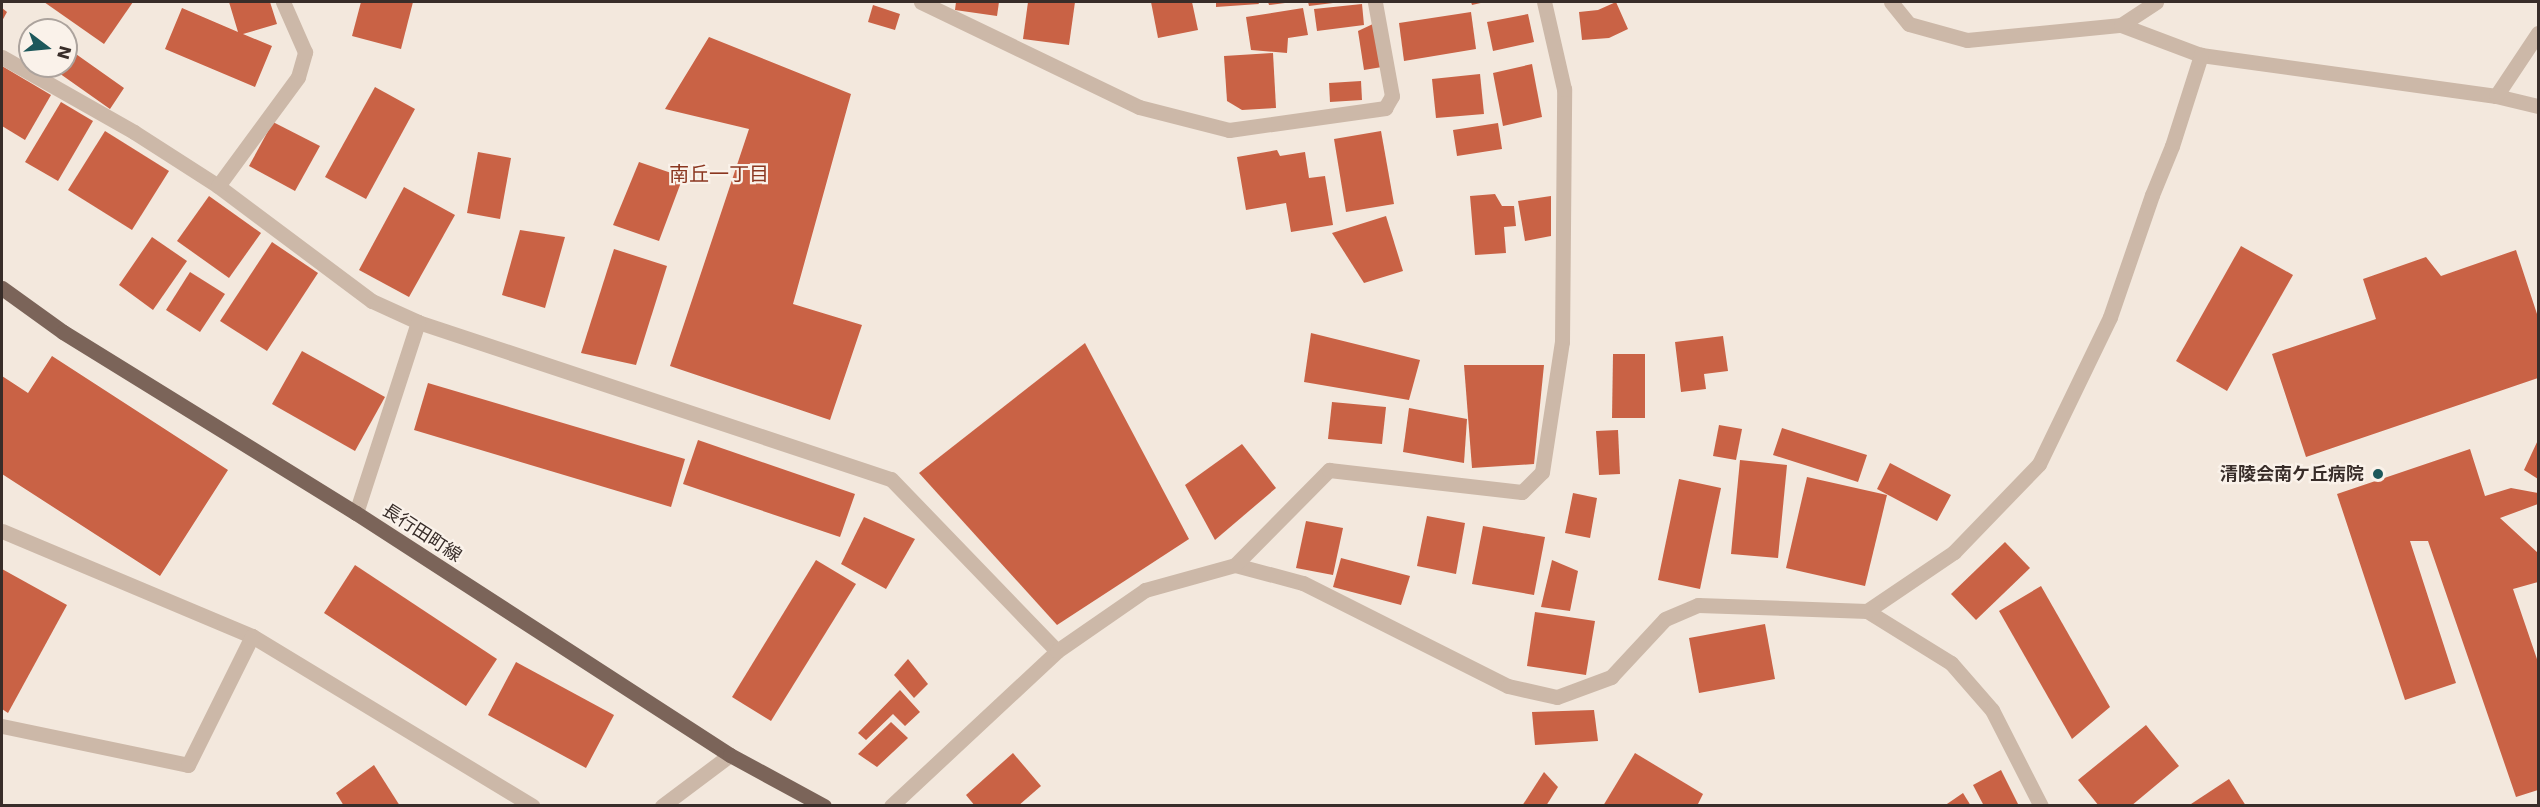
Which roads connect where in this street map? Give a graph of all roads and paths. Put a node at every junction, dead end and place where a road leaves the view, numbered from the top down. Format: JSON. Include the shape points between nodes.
{"nodes":[{"id":1,"x":284,"y":2,"type":"edge"},
{"id":2,"x":921,"y":2,"type":"edge"},
{"id":3,"x":1375,"y":2,"type":"edge"},
{"id":4,"x":1544,"y":2,"type":"edge"},
{"id":5,"x":1891,"y":2,"type":"edge"},
{"id":6,"x":2156,"y":2,"type":"edge"},
{"id":7,"x":2121,"y":25,"type":"junction"},
{"id":8,"x":2538,"y":33,"type":"edge"},
{"id":9,"x":2201,"y":55,"type":"junction"},
{"id":10,"x":2,"y":57,"type":"edge"},
{"id":11,"x":2496,"y":96,"type":"junction"},
{"id":12,"x":2538,"y":106,"type":"edge"},
{"id":13,"x":218,"y":186,"type":"junction"},
{"id":14,"x":2,"y":288,"type":"edge"},
{"id":15,"x":418,"y":322,"type":"junction"},
{"id":16,"x":356,"y":513,"type":"junction"},
{"id":17,"x":2,"y":531,"type":"edge"},
{"id":18,"x":1235,"y":565,"type":"junction"},
{"id":19,"x":1867,"y":611,"type":"junction"},
{"id":20,"x":252,"y":636,"type":"junction"},
{"id":21,"x":1057,"y":651,"type":"junction"},
{"id":22,"x":2,"y":726,"type":"edge"},
{"id":23,"x":730,"y":755,"type":"junction"},
{"id":24,"x":533,"y":806,"type":"edge"},
{"id":25,"x":662,"y":806,"type":"edge"},
{"id":26,"x":824,"y":806,"type":"edge"},
{"id":27,"x":891,"y":806,"type":"edge"},
{"id":28,"x":2041,"y":806,"type":"edge"}],
"edges":[{"from":1,"to":13,"type":"street","via":[[305,52],[298,77]]},
{"from":2,"to":3,"type":"street","via":[[1139,107],[1229,130],[1385,108],[1392,96]]},
{"from":4,"to":18,"type":"street","via":[[1564,89],[1562,342],[1542,472],[1522,492],[1329,470]]},
{"from":5,"to":7,"type":"street","via":[[1908,24],[1967,40]]},
{"from":6,"to":7,"type":"street"},
{"from":7,"to":9,"type":"street"},
{"from":8,"to":11,"type":"street"},
{"from":9,"to":11,"type":"street"},
{"from":9,"to":19,"type":"street","via":[[2110,316],[2039,464],[1954,552]]},
{"from":10,"to":13,"type":"street","via":[[134,132]]},
{"from":11,"to":12,"type":"street"},
{"from":13,"to":15,"type":"street","via":[[372,301]]},
{"from":14,"to":16,"type":"main road","name":"長行田町線","via":[[63,332]]},
{"from":15,"to":16,"type":"street"},
{"from":15,"to":21,"type":"street","via":[[891,479]]},
{"from":16,"to":23,"type":"main road","name":"長行田町線"},
{"from":17,"to":20,"type":"street"},
{"from":18,"to":19,"type":"street","via":[[1303,584],[1508,686],[1557,697],[1611,677],[1665,619],[1698,604]]},
{"from":18,"to":21,"type":"street","via":[[1145,590]]},
{"from":19,"to":28,"type":"street","via":[[1951,663],[1992,710]]},
{"from":20,"to":22,"type":"street","via":[[188,765]]},
{"from":20,"to":24,"type":"street"},
{"from":21,"to":27,"type":"street"},
{"from":23,"to":25,"type":"street"},
{"from":23,"to":26,"type":"main road","name":"長行田町線"}]}
